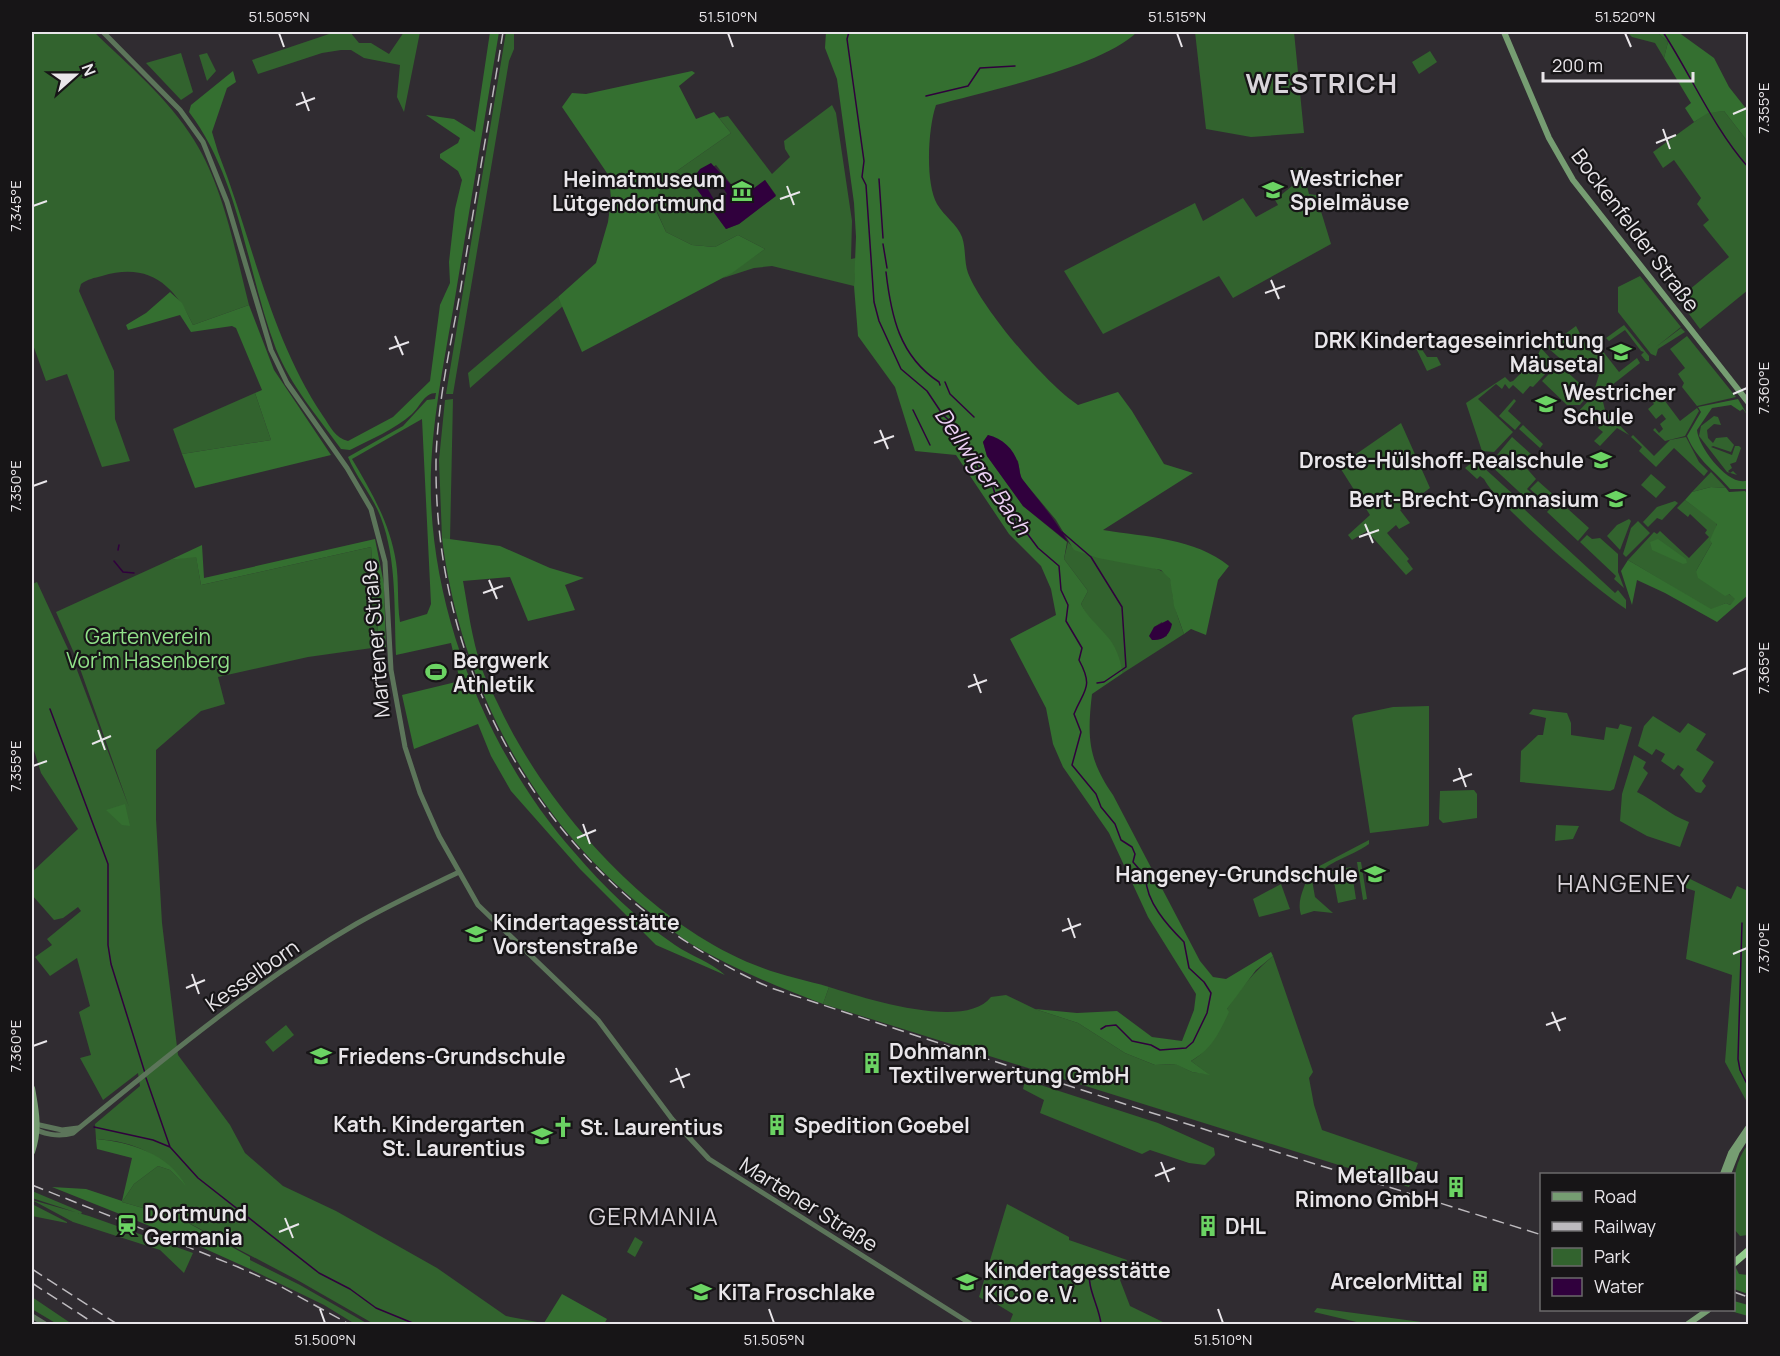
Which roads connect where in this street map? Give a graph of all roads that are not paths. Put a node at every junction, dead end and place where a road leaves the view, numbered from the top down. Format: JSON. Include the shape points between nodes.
{"nodes":[{"id":1,"x":103,"y":32,"type":"edge"},
{"id":2,"x":1504,"y":32,"type":"edge"},
{"id":3,"x":1749,"y":402,"type":"edge"},
{"id":4,"x":459,"y":872,"type":"junction"},
{"id":5,"x":32,"y":1092,"type":"edge"},
{"id":6,"x":33,"y":1124,"type":"edge"},
{"id":7,"x":80,"y":1128,"type":"junction"},
{"id":8,"x":1749,"y":1128,"type":"edge"},
{"id":9,"x":37,"y":1131,"type":"junction"},
{"id":10,"x":1749,"y":1134,"type":"edge"},
{"id":11,"x":32,"y":1152,"type":"edge"},
{"id":12,"x":1723,"y":1173,"type":"edge"},
{"id":13,"x":1728,"y":1173,"type":"edge"},
{"id":14,"x":1749,"y":1251,"type":"edge"},
{"id":15,"x":1735,"y":1262,"type":"edge"},
{"id":16,"x":1707,"y":1311,"type":"edge"},
{"id":17,"x":32,"y":1317,"type":"edge"},
{"id":18,"x":45,"y":1324,"type":"edge"},
{"id":19,"x":972,"y":1324,"type":"edge"},
{"id":20,"x":1688,"y":1324,"type":"edge"}],
"edges":[{"from":1,"to":4,"type":"street","name":"Martener Straße","via":[[180,110],[203,142],[227,202],[270,350],[287,383],[371,509],[385,562],[390,664],[401,734],[420,793]]},
{"from":2,"to":3,"type":"main road","name":"Bockenfelder Straße","via":[[1549,138],[1573,180]]},
{"from":4,"to":7,"type":"street","name":"Kesselborn","via":[[355,925],[230,1009]]},
{"from":4,"to":19,"type":"street","name":"Martener Straße","via":[[482,910],[598,1020],[672,1119],[709,1159]]},
{"from":5,"to":6,"type":"main road"},
{"from":6,"to":7,"type":"street","via":[[62,1130]]},
{"from":6,"to":9,"type":"main road"},
{"from":7,"to":9,"type":"street","name":"Kesselborn","via":[[64,1135]]},
{"from":8,"to":12,"type":"main road","via":[[1731,1153]]},
{"from":9,"to":11,"type":"main road"},
{"from":10,"to":13,"type":"main road"},
{"from":14,"to":15,"type":"highway"},
{"from":16,"to":20,"type":"main road"},
{"from":17,"to":18,"type":"street"}]}
